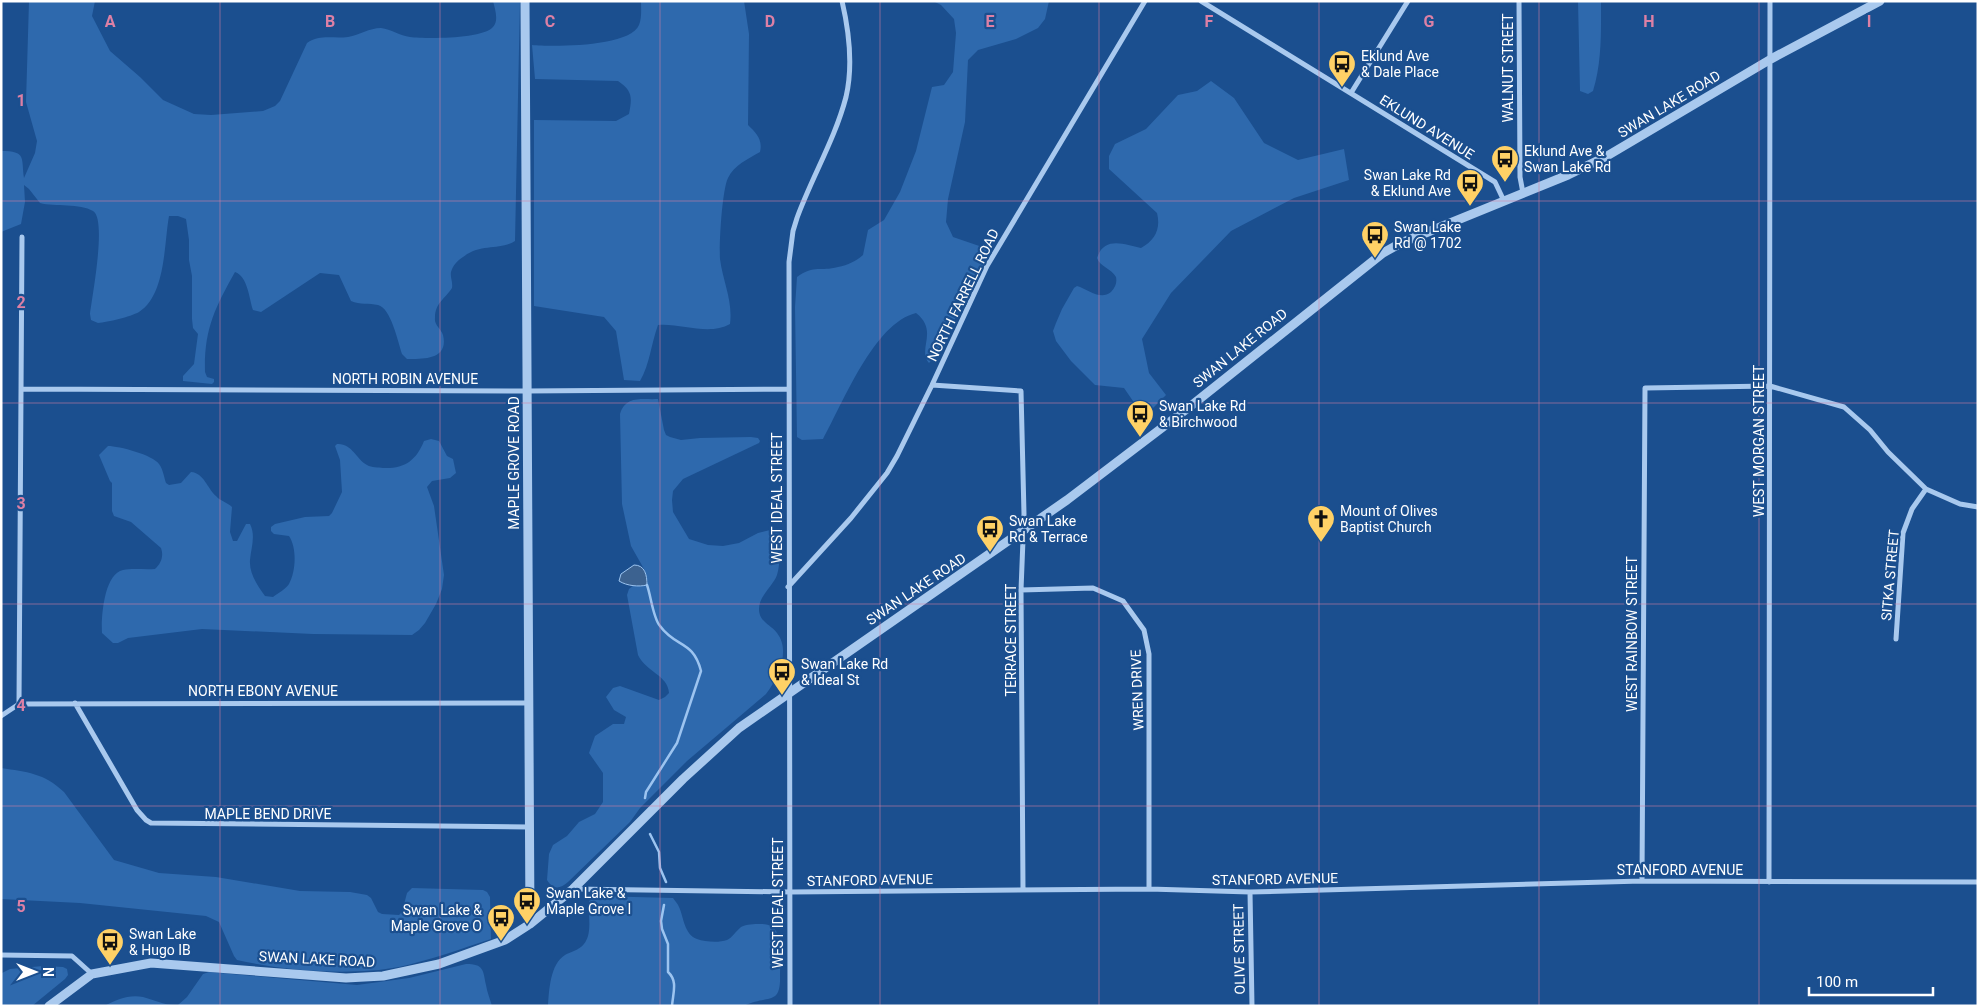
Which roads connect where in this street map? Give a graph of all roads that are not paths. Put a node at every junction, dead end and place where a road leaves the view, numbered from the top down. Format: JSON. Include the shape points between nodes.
{"nodes":[{"id":1,"x":525,"y":1,"type":"edge"},
{"id":2,"x":842,"y":1,"type":"edge"},
{"id":3,"x":1145,"y":1,"type":"edge"},
{"id":4,"x":1201,"y":1,"type":"edge"},
{"id":5,"x":1408,"y":1,"type":"edge"},
{"id":6,"x":1519,"y":1,"type":"edge"},
{"id":7,"x":1770,"y":1,"type":"edge"},
{"id":8,"x":1880,"y":1,"type":"edge"},
{"id":9,"x":1771,"y":59,"type":"junction"},
{"id":10,"x":1351,"y":93,"type":"junction"},
{"id":11,"x":1524,"y":194,"type":"junction"},
{"id":12,"x":1504,"y":201,"type":"junction"},
{"id":13,"x":22,"y":237,"type":"dead end"},
{"id":14,"x":932,"y":385,"type":"junction"},
{"id":15,"x":1770,"y":386,"type":"junction"},
{"id":16,"x":21,"y":389,"type":"junction"},
{"id":17,"x":789,"y":389,"type":"junction"},
{"id":18,"x":527,"y":391,"type":"junction"},
{"id":19,"x":1926,"y":489,"type":"junction"},
{"id":20,"x":1978,"y":507,"type":"edge"},
{"id":21,"x":1024,"y":531,"type":"junction"},
{"id":22,"x":788,"y":588,"type":"junction"},
{"id":23,"x":1021,"y":590,"type":"junction"},
{"id":24,"x":1896,"y":639,"type":"dead end"},
{"id":25,"x":790,"y":691,"type":"junction"},
{"id":26,"x":75,"y":703,"type":"junction"},
{"id":27,"x":528,"y":703,"type":"junction"},
{"id":28,"x":19,"y":704,"type":"junction"},
{"id":29,"x":1,"y":716,"type":"edge"},
{"id":30,"x":529,"y":827,"type":"junction"},
{"id":31,"x":1642,"y":881,"type":"junction"},
{"id":32,"x":1769,"y":882,"type":"junction"},
{"id":33,"x":1978,"y":882,"type":"edge"},
{"id":34,"x":573,"y":889,"type":"junction"},
{"id":35,"x":1023,"y":889,"type":"junction"},
{"id":36,"x":1150,"y":889,"type":"junction"},
{"id":37,"x":790,"y":892,"type":"junction"},
{"id":38,"x":1250,"y":892,"type":"junction"},
{"id":39,"x":530,"y":924,"type":"junction"},
{"id":40,"x":1,"y":955,"type":"edge"},
{"id":41,"x":92,"y":974,"type":"junction"},
{"id":42,"x":49,"y":1006,"type":"edge"},
{"id":43,"x":790,"y":1006,"type":"edge"},
{"id":44,"x":1252,"y":1006,"type":"edge"}],
"edges":[{"from":1,"to":18,"type":"street","name":"MAPLE GROVE ROAD"},
{"from":2,"to":17,"type":"street","name":"WEST IDEAL STREET","via":[[848,52],[846,96],[801,207],[791,244]]},
{"from":3,"to":14,"type":"street","name":"NORTH FARRELL ROAD","via":[[999,245]]},
{"from":4,"to":10,"type":"street","name":"EKLUND AVENUE"},
{"from":5,"to":10,"type":"street"},
{"from":6,"to":11,"type":"street","name":"WALNUT STREET","via":[[1520,177]]},
{"from":7,"to":9,"type":"street","name":"WEST MORGAN STREET"},
{"from":8,"to":9,"type":"street","name":"SWAN LAKE ROAD"},
{"from":9,"to":11,"type":"street","name":"SWAN LAKE ROAD","via":[[1620,149]]},
{"from":9,"to":15,"type":"street","name":"WEST MORGAN STREET"},
{"from":10,"to":12,"type":"street","name":"EKLUND AVENUE","via":[[1495,182]]},
{"from":11,"to":12,"type":"street","name":"SWAN LAKE ROAD"},
{"from":12,"to":21,"type":"street","name":"SWAN LAKE ROAD","via":[[1401,242],[1383,253],[1192,405]]},
{"from":13,"to":16,"type":"street"},
{"from":14,"to":21,"type":"street","name":"TERRACE STREET","via":[[1021,391]]},
{"from":14,"to":22,"type":"street","name":"NORTH FARRELL ROAD","via":[[887,473]]},
{"from":15,"to":19,"type":"street","via":[[1844,407]]},
{"from":15,"to":31,"type":"street","name":"WEST RAINBOW STREET","via":[[1645,388]]},
{"from":15,"to":32,"type":"street","name":"WEST MORGAN STREET"},
{"from":16,"to":18,"type":"street","name":"NORTH ROBIN AVENUE"},
{"from":16,"to":28,"type":"street"},
{"from":17,"to":18,"type":"street","name":"NORTH ROBIN AVENUE"},
{"from":17,"to":22,"type":"street","name":"WEST IDEAL STREET"},
{"from":18,"to":27,"type":"street","name":"MAPLE GROVE ROAD"},
{"from":19,"to":20,"type":"street","via":[[1960,504]]},
{"from":19,"to":24,"type":"street","name":"SITKA STREET","via":[[1912,510],[1903,533]]},
{"from":21,"to":23,"type":"street","name":"TERRACE STREET"},
{"from":21,"to":25,"type":"street","name":"SWAN LAKE ROAD"},
{"from":22,"to":25,"type":"street","name":"WEST IDEAL STREET"},
{"from":23,"to":35,"type":"street","name":"TERRACE STREET"},
{"from":23,"to":36,"type":"street","name":"WREN DRIVE","via":[[1094,588],[1123,601],[1144,630],[1149,654]]},
{"from":25,"to":34,"type":"street","name":"SWAN LAKE ROAD","via":[[717,747]]},
{"from":25,"to":37,"type":"street","name":"WEST IDEAL STREET"},
{"from":26,"to":27,"type":"street","name":"NORTH EBONY AVENUE"},
{"from":26,"to":28,"type":"street","name":"NORTH EBONY AVENUE"},
{"from":26,"to":30,"type":"street","name":"MAPLE BEND DRIVE","via":[[137,810],[151,824]]},
{"from":27,"to":30,"type":"street","name":"MAPLE GROVE ROAD"},
{"from":28,"to":29,"type":"street"},
{"from":30,"to":39,"type":"street","name":"MAPLE GROVE ROAD"},
{"from":31,"to":32,"type":"street","name":"STANFORD AVENUE"},
{"from":31,"to":38,"type":"street","name":"STANFORD AVENUE"},
{"from":32,"to":33,"type":"street","name":"STANFORD AVENUE"},
{"from":34,"to":37,"type":"street","name":"STANFORD AVENUE"},
{"from":34,"to":39,"type":"street","name":"SWAN LAKE ROAD"},
{"from":35,"to":36,"type":"street","name":"STANFORD AVENUE"},
{"from":35,"to":37,"type":"street","name":"STANFORD AVENUE"},
{"from":36,"to":38,"type":"street","name":"STANFORD AVENUE"},
{"from":37,"to":43,"type":"street","name":"WEST IDEAL STREET"},
{"from":38,"to":44,"type":"street","name":"OLIVE STREET"},
{"from":39,"to":41,"type":"street","name":"SWAN LAKE ROAD","via":[[491,946],[439,964],[383,976],[346,978],[151,963]]},
{"from":40,"to":41,"type":"street","via":[[72,956]]},
{"from":41,"to":42,"type":"street","name":"SWAN LAKE ROAD"}]}
